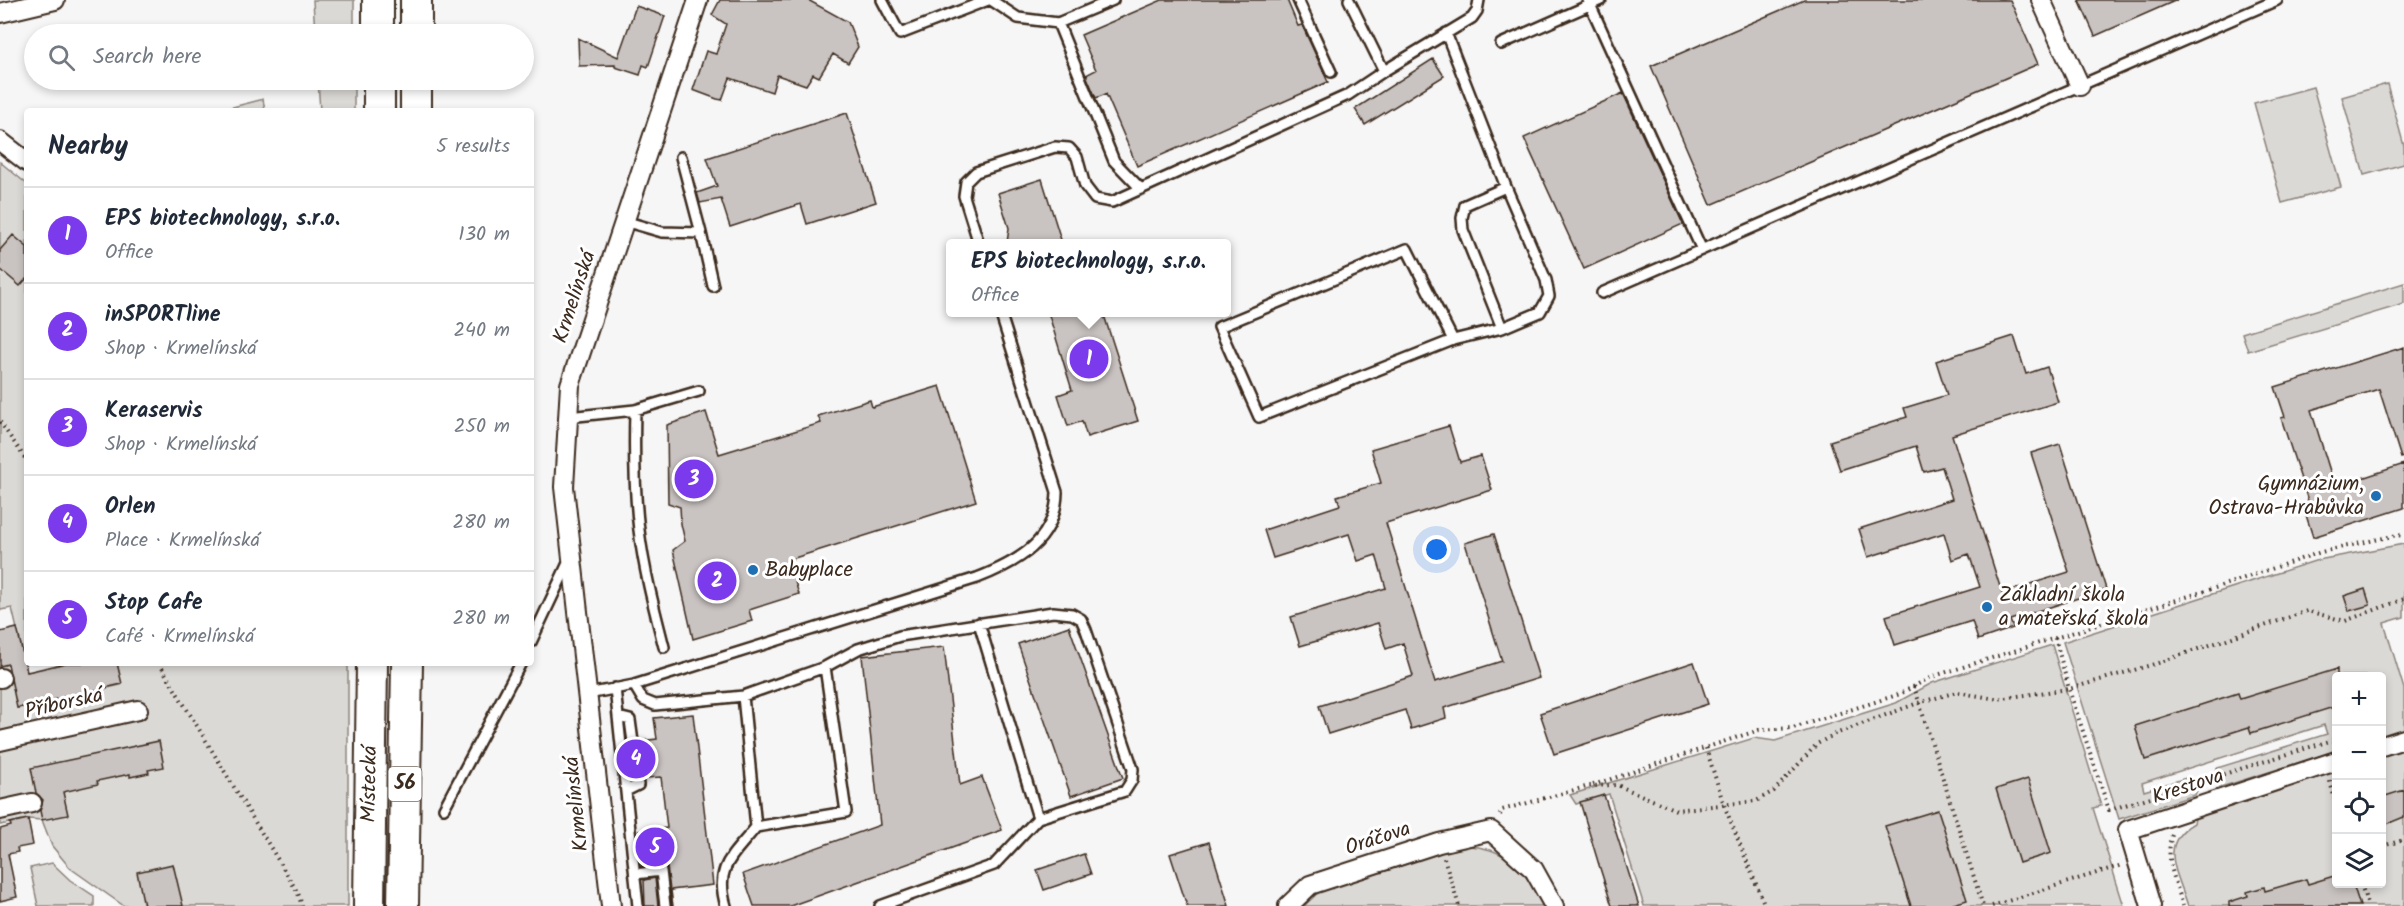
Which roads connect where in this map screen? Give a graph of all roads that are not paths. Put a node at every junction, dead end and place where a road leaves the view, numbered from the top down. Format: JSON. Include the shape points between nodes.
{"nodes":[{"id":1,"x":55,"y":0,"type":"edge"},
{"id":2,"x":378,"y":0,"type":"edge"},
{"id":3,"x":416,"y":0,"type":"edge"},
{"id":4,"x":698,"y":0,"type":"edge"},
{"id":5,"x":882,"y":0,"type":"edge"},
{"id":6,"x":990,"y":0,"type":"edge"},
{"id":7,"x":1113,"y":0,"type":"edge"},
{"id":8,"x":1298,"y":0,"type":"edge"},
{"id":9,"x":1349,"y":0,"type":"edge"},
{"id":10,"x":1479,"y":0,"type":"edge"},
{"id":11,"x":1601,"y":0,"type":"edge"},
{"id":12,"x":2041,"y":0,"type":"edge"},
{"id":13,"x":2277,"y":0,"type":"edge"},
{"id":14,"x":1589,"y":2,"type":"edge"},
{"id":15,"x":0,"y":13,"type":"edge"},
{"id":16,"x":1058,"y":23,"type":"junction"},
{"id":17,"x":378,"y":24,"type":"edge"},
{"id":18,"x":416,"y":24,"type":"edge"},
{"id":19,"x":1446,"y":33,"type":"junction"},
{"id":20,"x":1501,"y":44,"type":"dead end"},
{"id":21,"x":1384,"y":71,"type":"junction"},
{"id":22,"x":1331,"y":72,"type":"dead end"},
{"id":23,"x":2079,"y":86,"type":"junction"},
{"id":24,"x":379,"y":90,"type":"edge"},
{"id":25,"x":416,"y":90,"type":"edge"},
{"id":26,"x":379,"y":108,"type":"edge"},
{"id":27,"x":416,"y":108,"type":"edge"},
{"id":28,"x":0,"y":141,"type":"edge"},
{"id":29,"x":681,"y":157,"type":"dead end"},
{"id":30,"x":24,"y":160,"type":"edge"},
{"id":31,"x":1506,"y":187,"type":"junction"},
{"id":32,"x":1141,"y":189,"type":"junction"},
{"id":33,"x":624,"y":221,"type":"junction"},
{"id":34,"x":700,"y":233,"type":"junction"},
{"id":35,"x":978,"y":239,"type":"edge"},
{"id":36,"x":1702,"y":250,"type":"junction"},
{"id":37,"x":713,"y":286,"type":"dead end"},
{"id":38,"x":1602,"y":294,"type":"dead end"},
{"id":39,"x":1002,"y":317,"type":"edge"},
{"id":40,"x":1502,"y":328,"type":"junction"},
{"id":41,"x":1453,"y":340,"type":"junction"},
{"id":42,"x":699,"y":391,"type":"dead end"},
{"id":43,"x":635,"y":410,"type":"junction"},
{"id":44,"x":568,"y":417,"type":"junction"},
{"id":45,"x":572,"y":554,"type":"junction"},
{"id":46,"x":979,"y":623,"type":"junction"},
{"id":47,"x":534,"y":636,"type":"edge"},
{"id":48,"x":664,"y":647,"type":"dead end"},
{"id":49,"x":372,"y":666,"type":"edge"},
{"id":50,"x":407,"y":666,"type":"edge"},
{"id":51,"x":519,"y":666,"type":"edge"},
{"id":52,"x":825,"y":668,"type":"junction"},
{"id":53,"x":634,"y":685,"type":"junction"},
{"id":54,"x":615,"y":688,"type":"junction"},
{"id":55,"x":588,"y":694,"type":"junction"},
{"id":56,"x":742,"y":696,"type":"junction"},
{"id":57,"x":138,"y":710,"type":"dead end"},
{"id":58,"x":618,"y":717,"type":"junction"},
{"id":59,"x":2404,"y":739,"type":"edge"},
{"id":60,"x":0,"y":741,"type":"edge"},
{"id":61,"x":633,"y":742,"type":"dead end"},
{"id":62,"x":2386,"y":745,"type":"edge"},
{"id":63,"x":2332,"y":767,"type":"edge"},
{"id":64,"x":637,"y":776,"type":"dead end"},
{"id":65,"x":626,"y":791,"type":"junction"},
{"id":66,"x":32,"y":803,"type":"dead end"},
{"id":67,"x":444,"y":808,"type":"dead end"},
{"id":68,"x":0,"y":810,"type":"edge"},
{"id":69,"x":1038,"y":818,"type":"junction"},
{"id":70,"x":756,"y":827,"type":"junction"},
{"id":71,"x":635,"y":874,"type":"junction"},
{"id":72,"x":369,"y":906,"type":"edge"},
{"id":73,"x":403,"y":906,"type":"edge"},
{"id":74,"x":611,"y":906,"type":"edge"},
{"id":75,"x":638,"y":906,"type":"edge"},
{"id":76,"x":664,"y":906,"type":"edge"},
{"id":77,"x":726,"y":906,"type":"edge"},
{"id":78,"x":880,"y":906,"type":"edge"},
{"id":79,"x":1288,"y":906,"type":"edge"},
{"id":80,"x":1554,"y":906,"type":"edge"},
{"id":81,"x":2151,"y":906,"type":"edge"}],
"edges":[{"from":1,"to":15,"type":"street"},
{"from":2,"to":17,"type":"highway"},
{"from":3,"to":18,"type":"highway"},
{"from":4,"to":33,"type":"street","name":"Krmelínská"},
{"from":5,"to":6,"type":"lane","via":[[900,34]]},
{"from":6,"to":16,"type":"lane","via":[[1018,18]]},
{"from":7,"to":16,"type":"lane"},
{"from":8,"to":22,"type":"lane"},
{"from":9,"to":21,"type":"lane"},
{"from":10,"to":19,"type":"lane","via":[[1472,18]]},
{"from":11,"to":14,"type":"lane"},
{"from":12,"to":23,"type":"street"},
{"from":13,"to":23,"type":"lane"},
{"from":14,"to":20,"type":"lane"},
{"from":14,"to":36,"type":"lane"},
{"from":16,"to":32,"type":"lane","via":[[1114,161]]},
{"from":19,"to":21,"type":"lane"},
{"from":19,"to":31,"type":"lane"},
{"from":21,"to":32,"type":"lane","via":[[1348,95]]},
{"from":23,"to":36,"type":"lane"},
{"from":24,"to":26,"type":"highway"},
{"from":25,"to":27,"type":"highway"},
{"from":28,"to":30,"type":"street"},
{"from":29,"to":34,"type":"lane"},
{"from":31,"to":40,"type":"lane","via":[[1465,205],[1462,218],[1463,230]]},
{"from":31,"to":40,"type":"lane","via":[[1546,280],[1549,296],[1540,312]]},
{"from":32,"to":35,"type":"lane","via":[[1112,202],[1095,200],[1085,186],[1077,157],[1069,148],[1055,147],[976,172],[966,182],[964,196]]},
{"from":33,"to":34,"type":"lane","via":[[662,232]]},
{"from":33,"to":44,"type":"street","name":"Krmelínská","via":[[570,385]]},
{"from":34,"to":37,"type":"lane"},
{"from":36,"to":38,"type":"lane"},
{"from":39,"to":53,"type":"lane","via":[[1057,492],[1053,519],[1036,546],[1000,569],[976,578]]},
{"from":40,"to":41,"type":"lane"},
{"from":41,"to":41,"type":"lane","via":[[1259,417],[1219,327],[1407,249]]},
{"from":42,"to":43,"type":"lane"},
{"from":43,"to":44,"type":"lane"},
{"from":43,"to":48,"type":"lane","via":[[639,529]]},
{"from":44,"to":45,"type":"street","name":"Krmelínská","via":[[564,487]]},
{"from":45,"to":47,"type":"lane"},
{"from":45,"to":55,"type":"street","name":"Krmelínská"},
{"from":46,"to":52,"type":"lane","via":[[900,636],[858,649]]},
{"from":46,"to":69,"type":"lane"},
{"from":46,"to":69,"type":"lane","via":[[1053,612],[1081,619],[1133,769],[1125,791]]},
{"from":49,"to":72,"type":"highway","name":"Místecká","number":"56"},
{"from":50,"to":73,"type":"highway","name":"Místecká","number":"56"},
{"from":51,"to":67,"type":"lane"},
{"from":52,"to":56,"type":"lane"},
{"from":52,"to":70,"type":"lane","via":[[846,812]]},
{"from":53,"to":54,"type":"lane"},
{"from":53,"to":56,"type":"lane","via":[[643,700],[655,705]]},
{"from":54,"to":55,"type":"lane"},
{"from":54,"to":58,"type":"lane"},
{"from":55,"to":74,"type":"street","name":"Krmelínská"},
{"from":56,"to":70,"type":"lane"},
{"from":57,"to":60,"type":"street","name":"Příborská"},
{"from":58,"to":61,"type":"lane","via":[[630,720]]},
{"from":58,"to":65,"type":"lane"},
{"from":59,"to":62,"type":"street"},
{"from":63,"to":81,"type":"street","name":"Krestova","via":[[2128,830]]},
{"from":64,"to":65,"type":"lane","via":[[638,785]]},
{"from":65,"to":71,"type":"lane"},
{"from":66,"to":68,"type":"street"},
{"from":69,"to":78,"type":"lane","via":[[994,865]]},
{"from":70,"to":77,"type":"lane","via":[[726,863],[721,876]]},
{"from":71,"to":75,"type":"lane"},
{"from":71,"to":76,"type":"lane","via":[[661,871]]},
{"from":79,"to":80,"type":"street","name":"Oráčova","via":[[1310,885],[1439,843],[1491,831],[1534,870]]}]}
